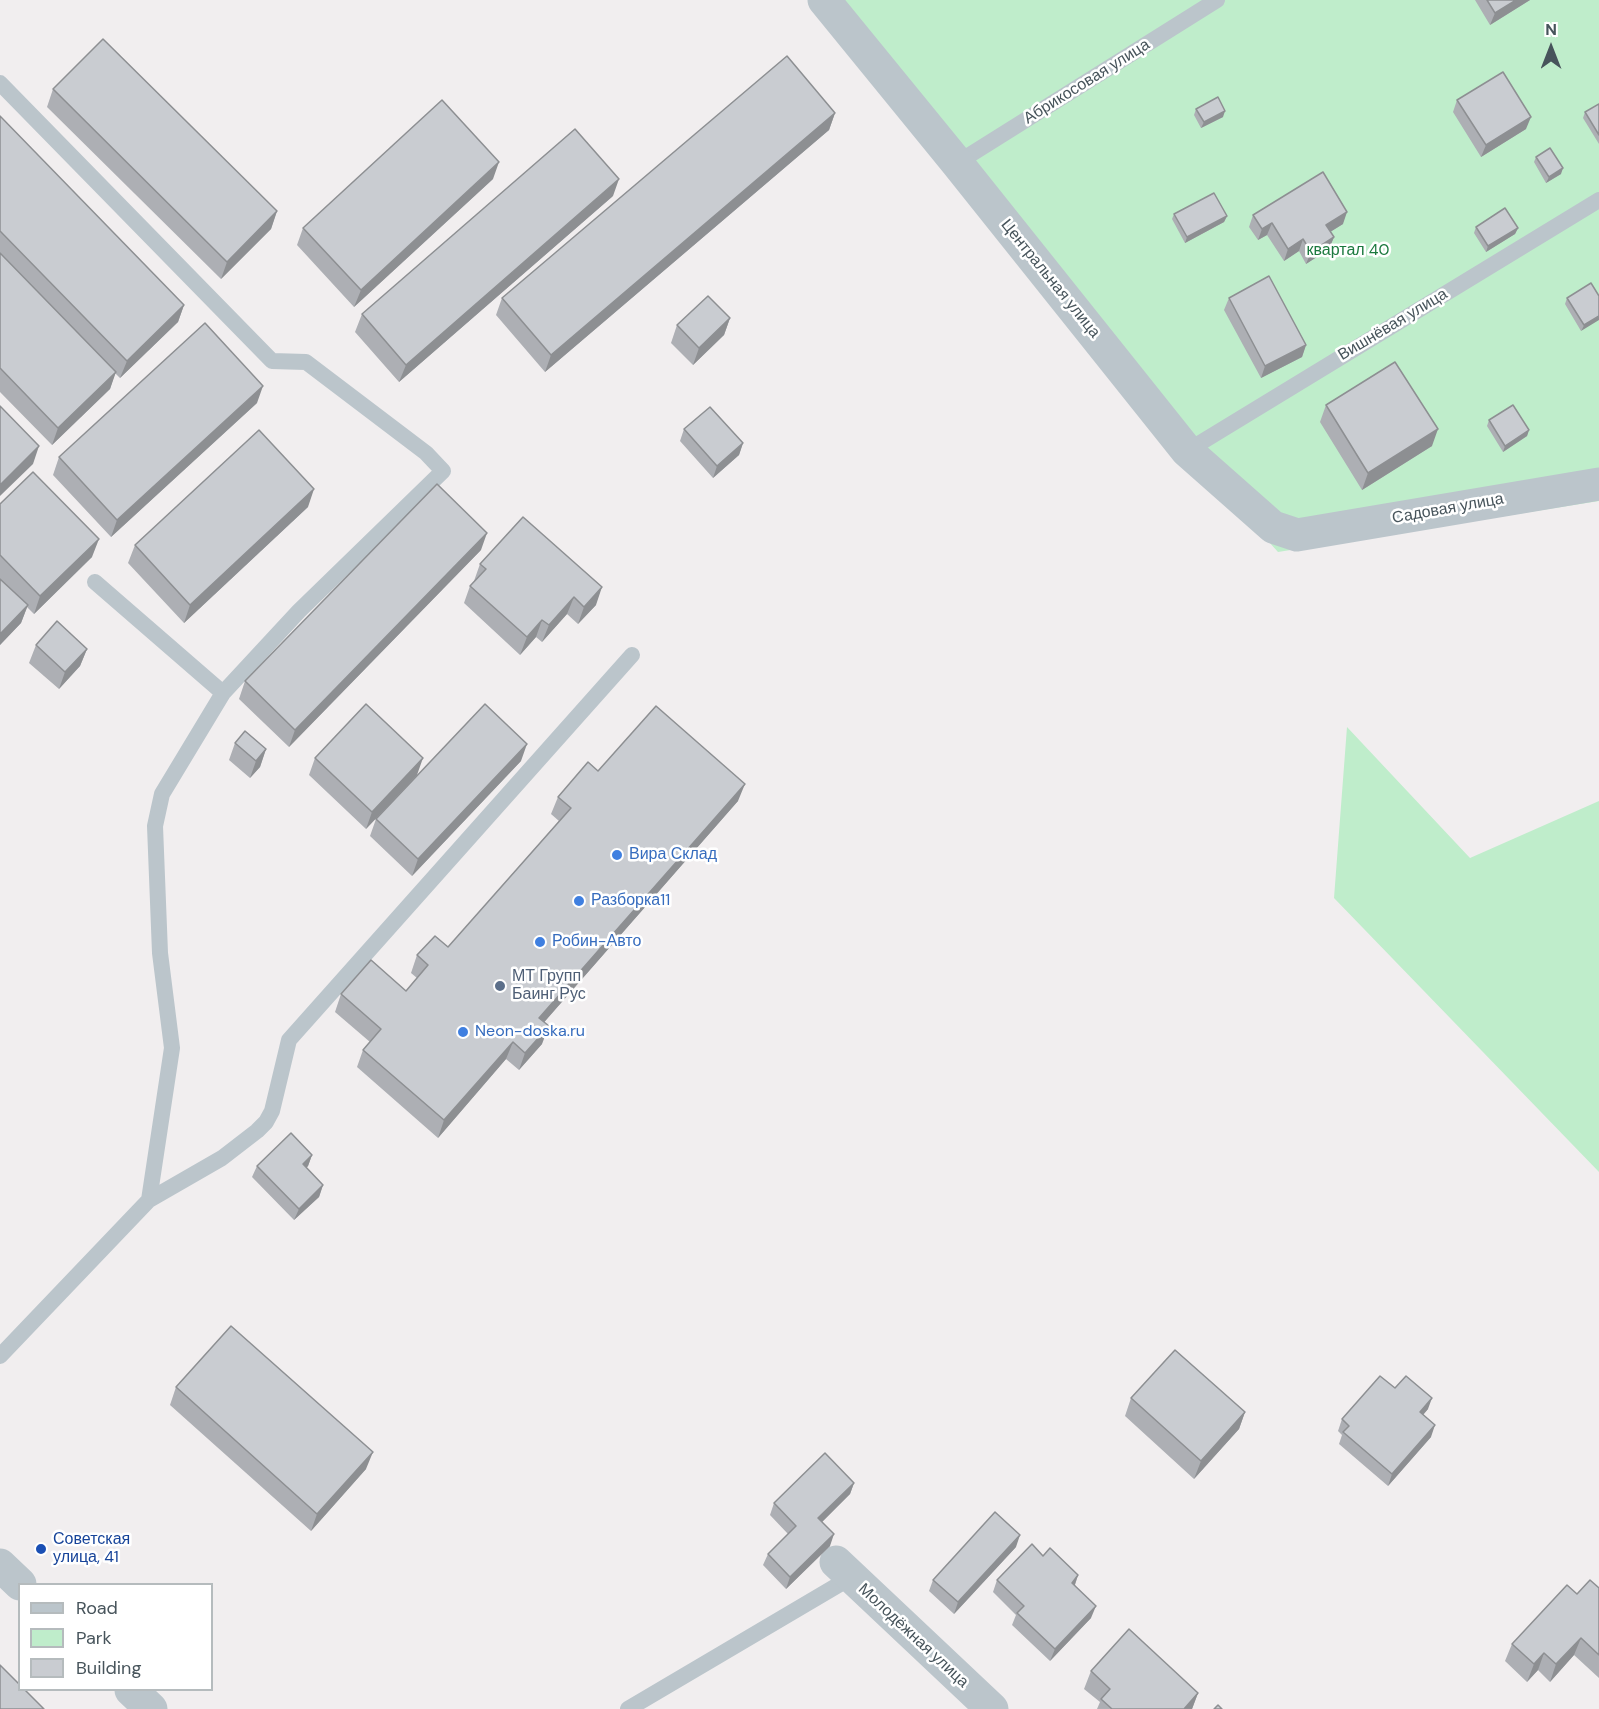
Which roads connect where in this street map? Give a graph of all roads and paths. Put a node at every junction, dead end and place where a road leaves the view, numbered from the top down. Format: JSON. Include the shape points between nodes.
{"nodes":[{"id":1,"x":824,"y":0,"type":"edge"},
{"id":2,"x":1217,"y":0,"type":"edge"},
{"id":3,"x":0,"y":83,"type":"edge"},
{"id":4,"x":957,"y":163,"type":"junction"},
{"id":5,"x":1599,"y":200,"type":"edge"},
{"id":6,"x":1187,"y":451,"type":"junction"},
{"id":7,"x":1599,"y":484,"type":"edge"},
{"id":8,"x":1297,"y":535,"type":"joint"},
{"id":9,"x":95,"y":582,"type":"dead end"},
{"id":10,"x":632,"y":655,"type":"dead end"},
{"id":11,"x":223,"y":693,"type":"junction"},
{"id":12,"x":149,"y":1200,"type":"junction"},
{"id":13,"x":0,"y":1356,"type":"edge"},
{"id":14,"x":0,"y":1565,"type":"edge"},
{"id":15,"x":843,"y":1570,"type":"joint"},
{"id":16,"x":19,"y":1583,"type":"edge"},
{"id":17,"x":133,"y":1691,"type":"edge"},
{"id":18,"x":151,"y":1709,"type":"edge"},
{"id":19,"x":628,"y":1709,"type":"edge"},
{"id":20,"x":992,"y":1709,"type":"edge"}],
"edges":[{"from":1,"to":4,"type":"street","name":"Центральная улица"},
{"from":2,"to":4,"type":"lane","name":"Абрикосовая улица"},
{"from":3,"to":11,"type":"lane","via":[[272,361],[306,362],[426,453],[443,471],[298,612]]},
{"from":4,"to":6,"type":"street","name":"Центральная улица"},
{"from":5,"to":6,"type":"lane","name":"Вишнёвая улица"},
{"from":6,"to":8,"type":"street","name":"Центральная улица","via":[[1272,527]]},
{"from":7,"to":8,"type":"street","name":"Садовая улица"},
{"from":9,"to":11,"type":"lane"},
{"from":10,"to":12,"type":"lane","via":[[289,1040],[266,1122],[222,1158]]},
{"from":11,"to":12,"type":"lane","via":[[162,794],[155,826],[160,953],[172,1048]]},
{"from":12,"to":13,"type":"lane"},
{"from":14,"to":16,"type":"street"},
{"from":15,"to":19,"type":"lane"},
{"from":15,"to":20,"type":"street","name":"Молодёжная улица"},
{"from":17,"to":18,"type":"street"}]}
